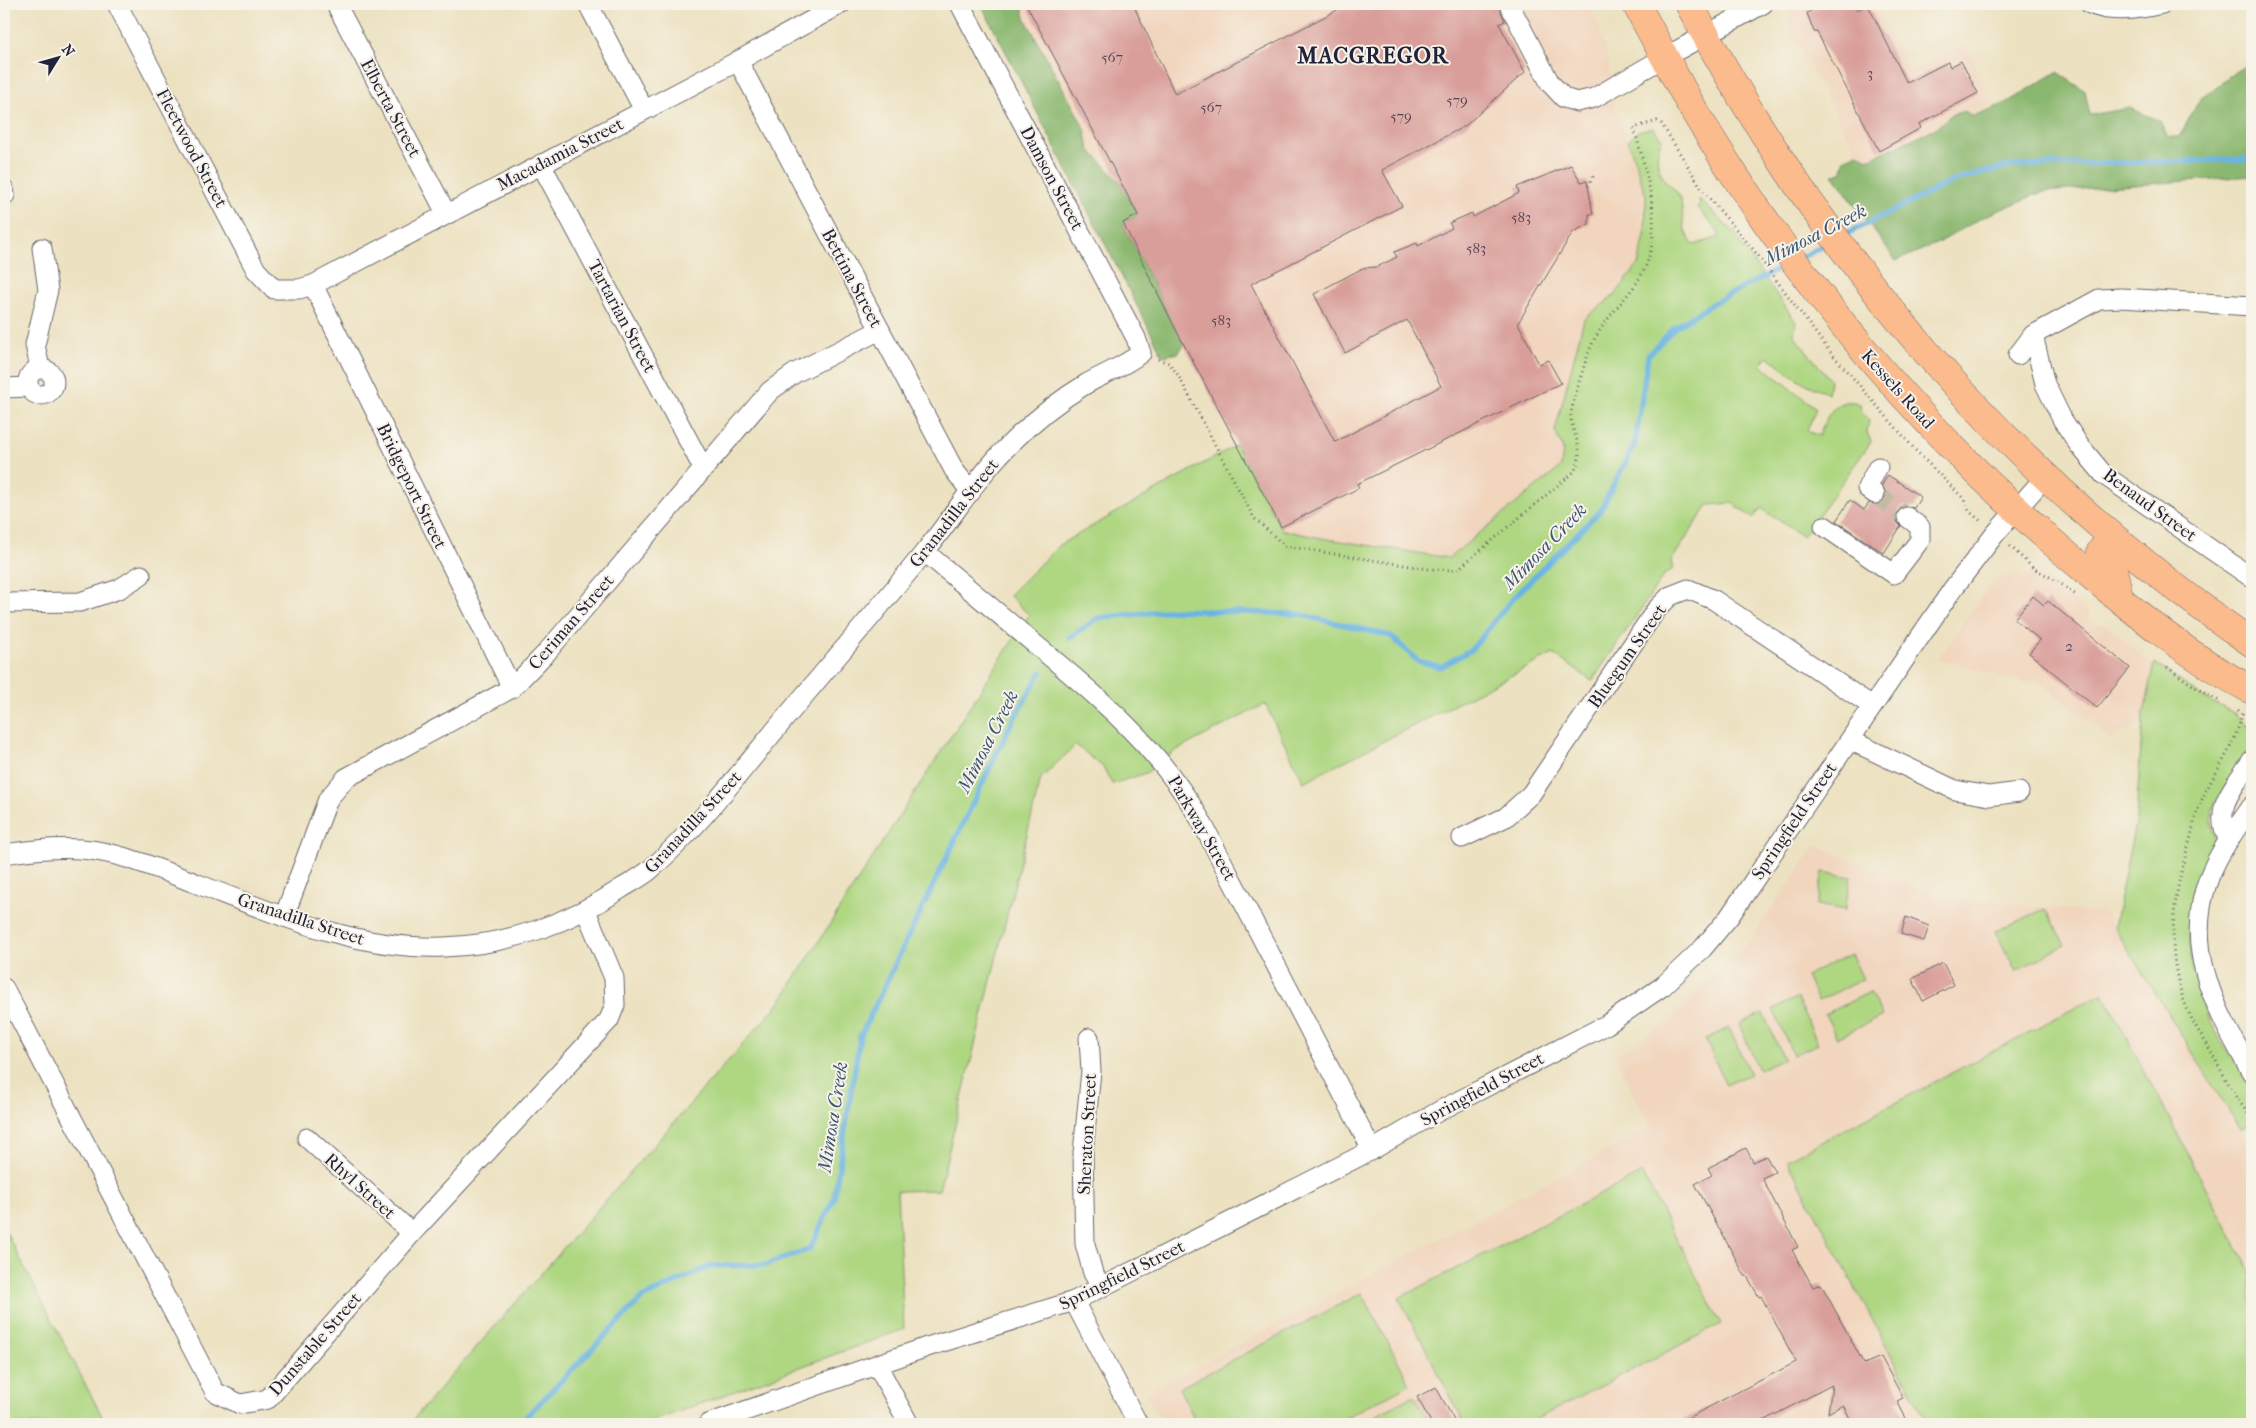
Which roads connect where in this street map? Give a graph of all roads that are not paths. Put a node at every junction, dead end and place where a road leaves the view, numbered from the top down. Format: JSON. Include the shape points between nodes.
{"nodes":[{"id":1,"x":117,"y":4,"type":"edge"},
{"id":2,"x":336,"y":4,"type":"edge"},
{"id":3,"x":588,"y":4,"type":"edge"},
{"id":4,"x":841,"y":4,"type":"edge"},
{"id":5,"x":960,"y":4,"type":"edge"},
{"id":6,"x":1509,"y":4,"type":"edge"},
{"id":7,"x":1636,"y":4,"type":"edge"},
{"id":8,"x":1689,"y":4,"type":"edge"},
{"id":9,"x":1763,"y":4,"type":"edge"},
{"id":10,"x":2090,"y":4,"type":"edge"},
{"id":11,"x":2162,"y":4,"type":"edge"},
{"id":12,"x":1705,"y":35,"type":"junction"},
{"id":13,"x":1665,"y":57,"type":"junction"},
{"id":14,"x":738,"y":61,"type":"junction"},
{"id":15,"x":644,"y":110,"type":"junction"},
{"id":16,"x":540,"y":164,"type":"junction"},
{"id":17,"x":446,"y":213,"type":"junction"},
{"id":18,"x":42,"y":248,"type":"dead end"},
{"id":19,"x":313,"y":285,"type":"junction"},
{"id":20,"x":274,"y":289,"type":"joint"},
{"id":21,"x":2252,"y":306,"type":"edge"},
{"id":22,"x":880,"y":330,"type":"junction"},
{"id":23,"x":2032,"y":335,"type":"junction"},
{"id":24,"x":1141,"y":353,"type":"joint"},
{"id":25,"x":2018,"y":355,"type":"dead end"},
{"id":26,"x":4,"y":388,"type":"edge"},
{"id":27,"x":1878,"y":467,"type":"dead end"},
{"id":28,"x":703,"y":468,"type":"junction"},
{"id":29,"x":2045,"y":477,"type":"junction"},
{"id":30,"x":971,"y":492,"type":"junction"},
{"id":31,"x":1875,"y":494,"type":"dead end"},
{"id":32,"x":2015,"y":510,"type":"junction"},
{"id":33,"x":1907,"y":517,"type":"tunnel mouth"},
{"id":34,"x":1824,"y":526,"type":"dead end"},
{"id":35,"x":2112,"y":536,"type":"junction"},
{"id":36,"x":925,"y":552,"type":"junction"},
{"id":37,"x":141,"y":575,"type":"dead end"},
{"id":38,"x":2252,"y":578,"type":"edge"},
{"id":39,"x":2119,"y":599,"type":"junction"},
{"id":40,"x":4,"y":603,"type":"edge"},
{"id":41,"x":2252,"y":643,"type":"edge"},
{"id":42,"x":512,"y":688,"type":"junction"},
{"id":43,"x":2252,"y":690,"type":"edge"},
{"id":44,"x":1872,"y":706,"type":"junction"},
{"id":45,"x":1850,"y":740,"type":"junction"},
{"id":46,"x":2252,"y":760,"type":"edge"},
{"id":47,"x":2019,"y":792,"type":"dead end"},
{"id":48,"x":2252,"y":806,"type":"edge"},
{"id":49,"x":1462,"y":838,"type":"dead end"},
{"id":50,"x":2229,"y":840,"type":"junction"},
{"id":51,"x":4,"y":854,"type":"edge"},
{"id":52,"x":586,"y":910,"type":"junction"},
{"id":53,"x":284,"y":917,"type":"junction"},
{"id":54,"x":4,"y":988,"type":"edge"},
{"id":55,"x":1089,"y":1038,"type":"dead end"},
{"id":56,"x":2252,"y":1073,"type":"edge"},
{"id":57,"x":307,"y":1138,"type":"dead end"},
{"id":58,"x":1372,"y":1150,"type":"junction"},
{"id":59,"x":412,"y":1233,"type":"junction"},
{"id":60,"x":1102,"y":1287,"type":"junction"},
{"id":61,"x":1074,"y":1301,"type":"junction"},
{"id":62,"x":877,"y":1365,"type":"junction"},
{"id":63,"x":708,"y":1424,"type":"edge"},
{"id":64,"x":909,"y":1424,"type":"edge"},
{"id":65,"x":1138,"y":1424,"type":"edge"}],
"edges":[{"from":1,"to":20,"type":"street","name":"Fleetwood Street","via":[[256,270]]},
{"from":2,"to":17,"type":"street","name":"Elberta Street"},
{"from":3,"to":15,"type":"street"},
{"from":4,"to":14,"type":"street","name":"Macadamia Street"},
{"from":5,"to":24,"type":"street","name":"Damson Street"},
{"from":6,"to":13,"type":"street","via":[[1556,92],[1571,102],[1594,98]]},
{"from":7,"to":13,"type":"highway","name":"Kessels Road"},
{"from":8,"to":12,"type":"highway"},
{"from":9,"to":12,"type":"street"},
{"from":10,"to":11,"type":"street","via":[[2102,10]]},
{"from":12,"to":13,"type":"street"},
{"from":12,"to":29,"type":"highway","via":[[1765,137],[1822,223],[1938,366],[1974,407]]},
{"from":13,"to":32,"type":"highway","name":"Kessels Road","via":[[1703,125],[1778,240],[1816,291],[1890,382]]},
{"from":14,"to":15,"type":"street","name":"Macadamia Street"},
{"from":14,"to":22,"type":"street","name":"Bettina Street"},
{"from":15,"to":16,"type":"street","name":"Macadamia Street"},
{"from":16,"to":17,"type":"street","name":"Macadamia Street"},
{"from":16,"to":28,"type":"street","name":"Tartarian Street"},
{"from":17,"to":19,"type":"street","name":"Macadamia Street"},
{"from":18,"to":26,"type":"street","via":[[48,290],[35,345],[40,368],[54,376],[53,390],[40,395],[29,388]]},
{"from":19,"to":20,"type":"street","name":"Macadamia Street","via":[[299,289]]},
{"from":19,"to":42,"type":"street","name":"Bridgeport Street"},
{"from":21,"to":23,"type":"street","via":[[2099,299]]},
{"from":22,"to":28,"type":"street","name":"Ceriman Street","via":[[770,390]]},
{"from":22,"to":30,"type":"street","name":"Bettina Street","via":[[954,470]]},
{"from":23,"to":25,"type":"street"},
{"from":23,"to":38,"type":"street","name":"Benaud Street","via":[[2045,384],[2062,419],[2104,475]]},
{"from":24,"to":30,"type":"street","name":"Granadilla Street","via":[[1124,366],[1089,382],[1036,420],[1006,447]]},
{"from":27,"to":31,"type":"street","via":[[1866,488]]},
{"from":28,"to":42,"type":"street","name":"Ceriman Street","via":[[546,653]]},
{"from":29,"to":32,"type":"street","name":"Springfield Street"},
{"from":29,"to":35,"type":"highway"},
{"from":30,"to":36,"type":"street","name":"Granadilla Street"},
{"from":32,"to":39,"type":"highway","name":"Kessels Road"},
{"from":32,"to":44,"type":"street","name":"Springfield Street","via":[[1952,590]]},
{"from":33,"to":34,"type":"street","via":[[1920,527],[1920,540],[1894,574]]},
{"from":35,"to":39,"type":"highway","via":[[2101,551],[2113,569]]},
{"from":35,"to":41,"type":"highway"},
{"from":36,"to":52,"type":"street","name":"Granadilla Street","via":[[703,816],[650,870]]},
{"from":36,"to":58,"type":"street","name":"Parkway Street","via":[[1088,688],[1154,752],[1182,787]]},
{"from":37,"to":40,"type":"street","via":[[119,589],[80,602]]},
{"from":39,"to":43,"type":"highway","name":"Kessels Road","via":[[2225,676]]},
{"from":42,"to":53,"type":"street","name":"Ceriman Street","via":[[346,778],[328,799]]},
{"from":44,"to":45,"type":"street","name":"Springfield Street"},
{"from":44,"to":49,"type":"street","name":"Bluegum Street","via":[[1714,600],[1688,589],[1670,596],[1656,610],[1531,794],[1506,817]]},
{"from":45,"to":47,"type":"street","via":[[1954,790],[1989,796]]},
{"from":45,"to":58,"type":"street","name":"Springfield Street","via":[[1728,917],[1703,948],[1663,986],[1606,1024],[1441,1110]]},
{"from":46,"to":50,"type":"street","via":[[2222,810],[2223,830]]},
{"from":48,"to":50,"type":"street"},
{"from":50,"to":56,"type":"street","via":[[2205,888],[2200,912],[2202,962],[2215,1004]]},
{"from":51,"to":53,"type":"street","name":"Granadilla Street","via":[[49,848],[108,853],[147,864]]},
{"from":52,"to":53,"type":"street","name":"Granadilla Street","via":[[517,936],[465,946],[440,947],[407,947],[350,938]]},
{"from":52,"to":59,"type":"street","name":"Dunstable Street","via":[[614,978],[615,1005],[609,1020]]},
{"from":54,"to":59,"type":"street","name":"Dunstable Street","via":[[215,1392],[240,1404],[268,1399]]},
{"from":55,"to":60,"type":"street","name":"Sheraton Street","via":[[1091,1071],[1083,1153],[1085,1244]]},
{"from":57,"to":59,"type":"street","name":"Rhyl Street"},
{"from":58,"to":60,"type":"street","name":"Springfield Street"},
{"from":60,"to":61,"type":"street","name":"Springfield Street"},
{"from":61,"to":62,"type":"street","name":"Springfield Street"},
{"from":61,"to":65,"type":"street"},
{"from":62,"to":63,"type":"street","name":"Springfield Street"},
{"from":62,"to":64,"type":"street"}]}
